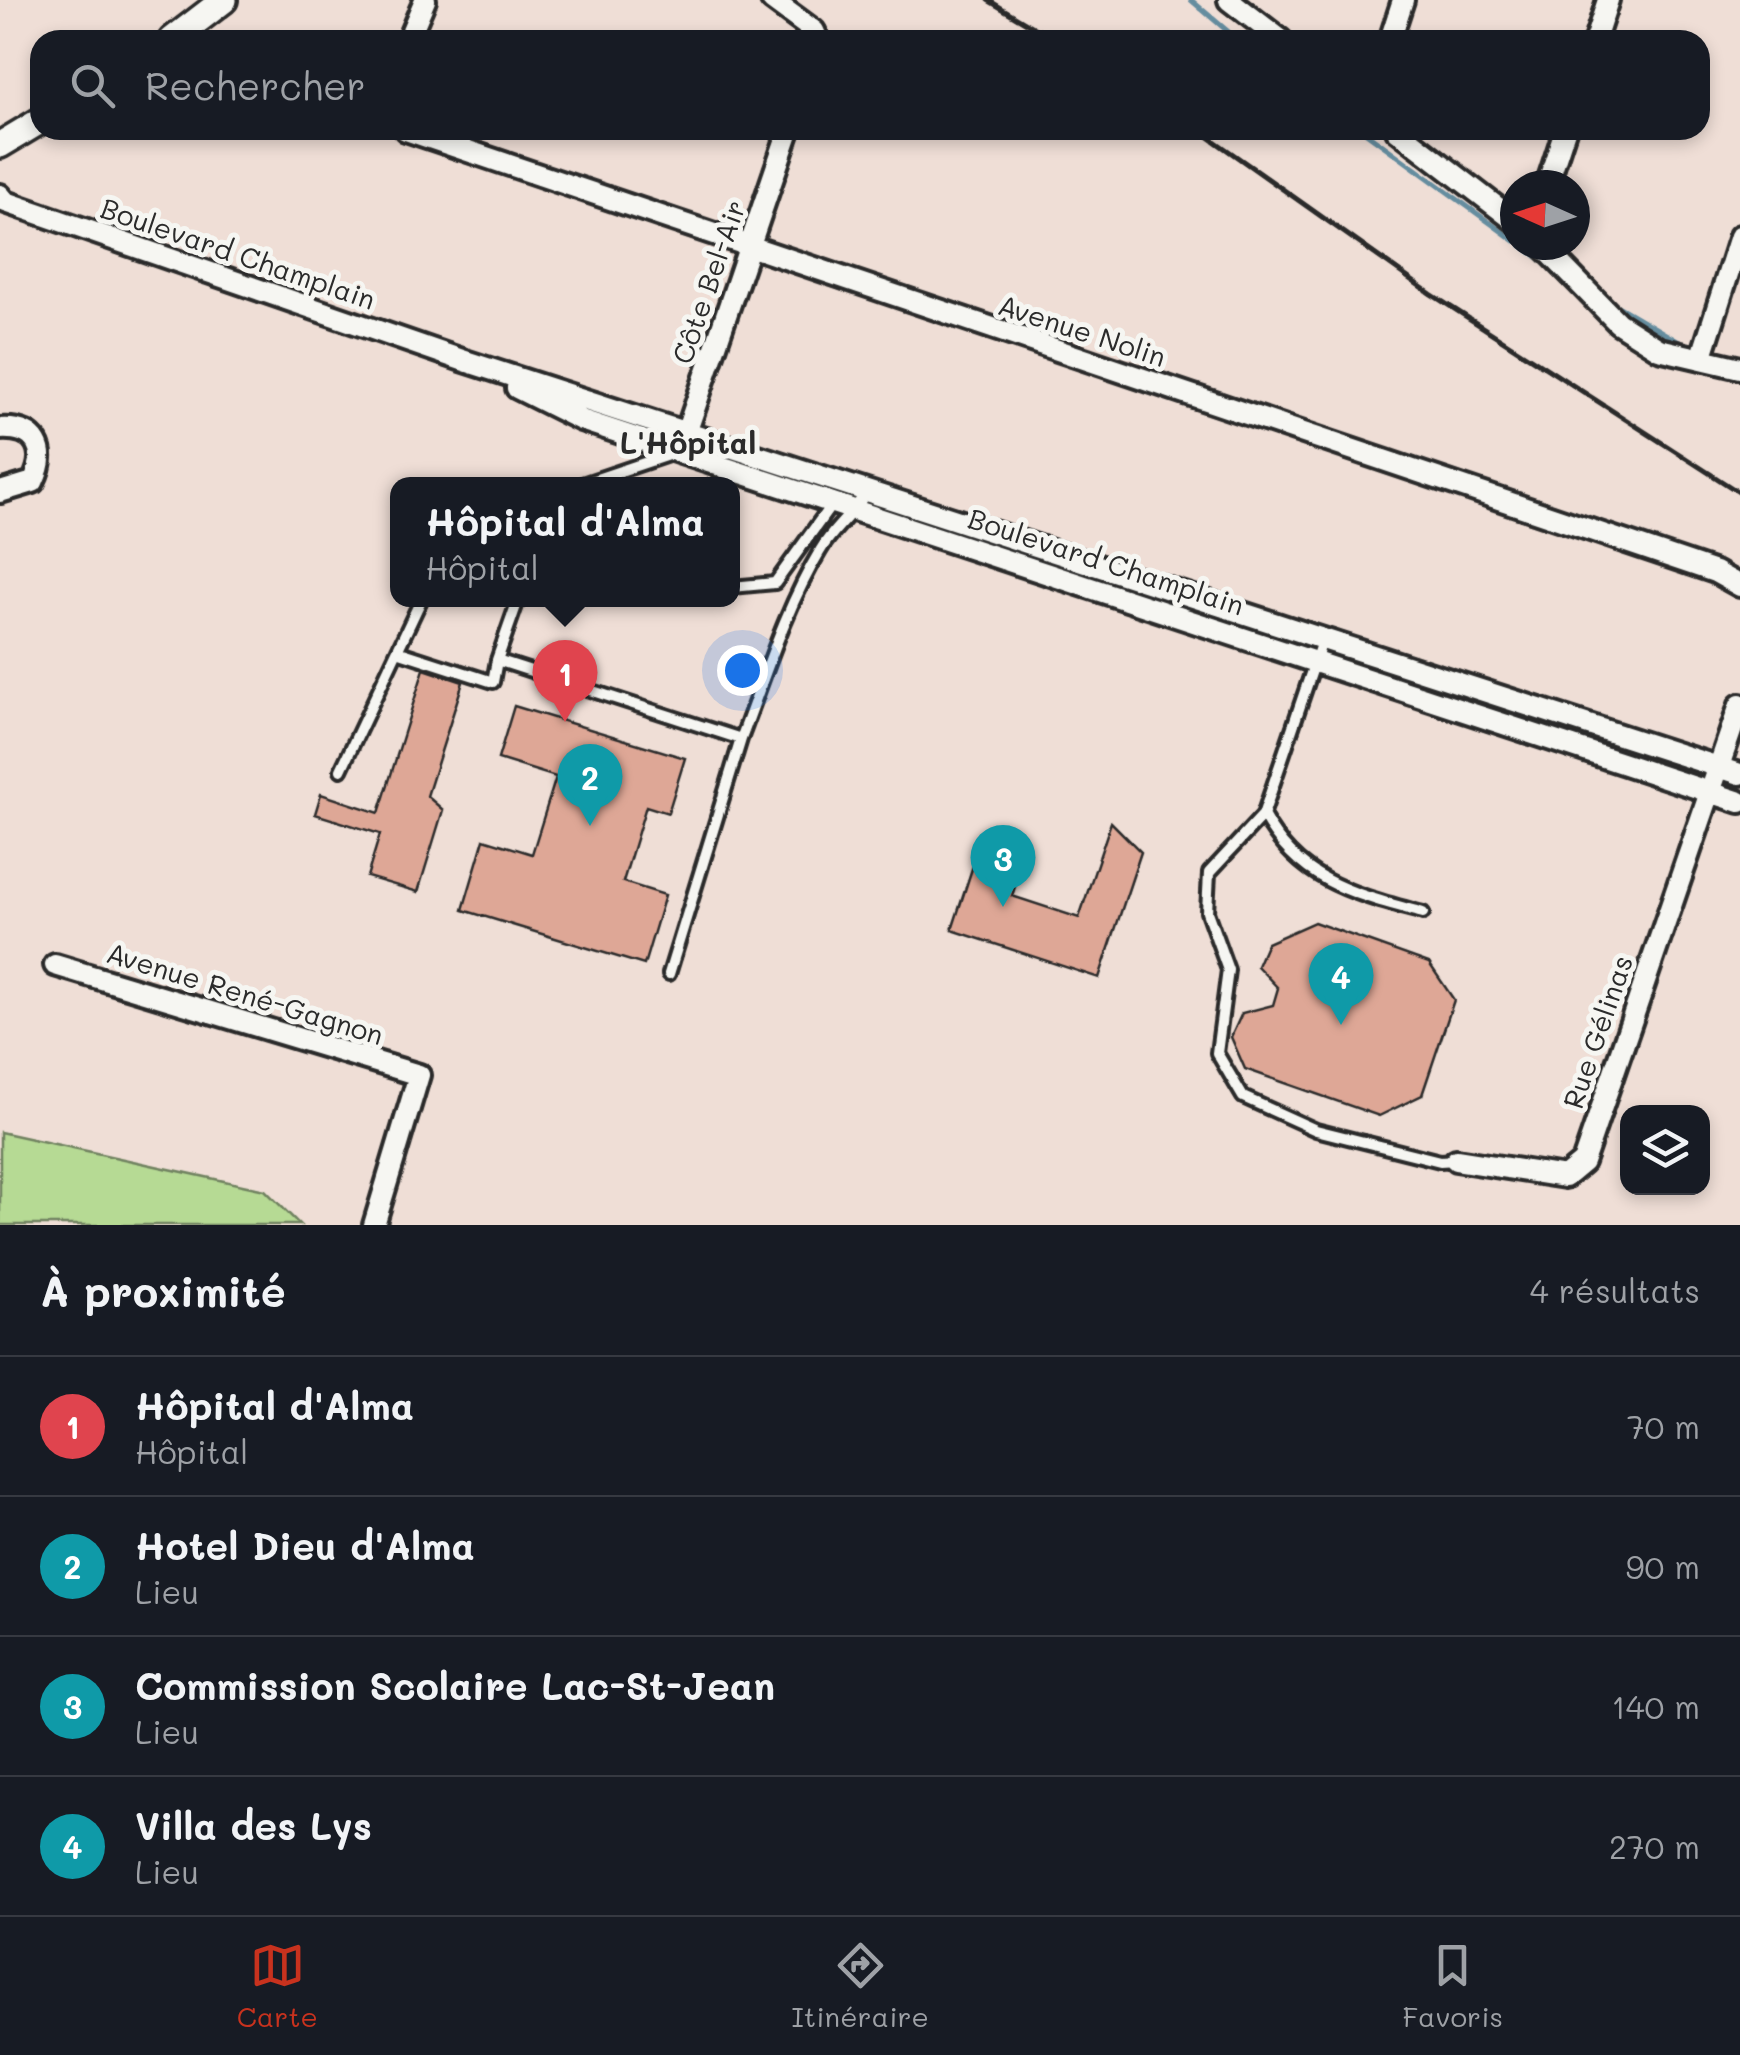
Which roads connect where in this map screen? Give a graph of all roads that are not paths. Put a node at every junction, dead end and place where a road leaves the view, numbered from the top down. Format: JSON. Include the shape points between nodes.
{"nodes":[{"id":1,"x":224,"y":0,"type":"edge"},
{"id":2,"x":424,"y":0,"type":"edge"},
{"id":3,"x":772,"y":0,"type":"edge"},
{"id":4,"x":1229,"y":0,"type":"edge"},
{"id":5,"x":1404,"y":0,"type":"edge"},
{"id":6,"x":1608,"y":0,"type":"edge"},
{"id":7,"x":185,"y":30,"type":"edge"},
{"id":8,"x":412,"y":30,"type":"edge"},
{"id":9,"x":809,"y":30,"type":"edge"},
{"id":10,"x":1267,"y":30,"type":"edge"},
{"id":11,"x":1394,"y":30,"type":"edge"},
{"id":12,"x":1598,"y":30,"type":"edge"},
{"id":13,"x":30,"y":127,"type":"edge"},
{"id":14,"x":435,"y":140,"type":"edge"},
{"id":15,"x":786,"y":140,"type":"edge"},
{"id":16,"x":1410,"y":140,"type":"edge"},
{"id":17,"x":1562,"y":140,"type":"edge"},
{"id":18,"x":0,"y":145,"type":"edge"},
{"id":19,"x":1552,"y":170,"type":"edge"},
{"id":20,"x":0,"y":195,"type":"edge"},
{"id":21,"x":1500,"y":209,"type":"edge"},
{"id":22,"x":1740,"y":236,"type":"edge"},
{"id":23,"x":750,"y":249,"type":"junction"},
{"id":24,"x":1557,"y":260,"type":"edge"},
{"id":25,"x":1701,"y":359,"type":"junction"},
{"id":26,"x":1740,"y":368,"type":"edge"},
{"id":27,"x":0,"y":429,"type":"edge"},
{"id":28,"x":683,"y":442,"type":"junction"},
{"id":29,"x":599,"y":477,"type":"edge"},
{"id":30,"x":846,"y":482,"type":"junction"},
{"id":31,"x":868,"y":489,"type":"junction"},
{"id":32,"x":0,"y":492,"type":"edge"},
{"id":33,"x":834,"y":501,"type":"junction"},
{"id":34,"x":857,"y":509,"type":"junction"},
{"id":35,"x":740,"y":586,"type":"edge"},
{"id":36,"x":1740,"y":586,"type":"edge"},
{"id":37,"x":418,"y":607,"type":"edge"},
{"id":38,"x":516,"y":607,"type":"edge"},
{"id":39,"x":1323,"y":638,"type":"junction"},
{"id":40,"x":397,"y":651,"type":"junction"},
{"id":41,"x":497,"y":660,"type":"junction"},
{"id":42,"x":1316,"y":661,"type":"junction"},
{"id":43,"x":1740,"y":705,"type":"edge"},
{"id":44,"x":741,"y":739,"type":"junction"},
{"id":45,"x":1716,"y":766,"type":"junction"},
{"id":46,"x":341,"y":770,"type":"dead end"},
{"id":47,"x":1740,"y":774,"type":"edge"},
{"id":48,"x":1707,"y":792,"type":"junction"},
{"id":49,"x":1740,"y":802,"type":"edge"},
{"id":50,"x":1262,"y":815,"type":"junction"},
{"id":51,"x":1423,"y":914,"type":"dead end"},
{"id":52,"x":55,"y":965,"type":"dead end"},
{"id":53,"x":668,"y":974,"type":"dead end"},
{"id":54,"x":1456,"y":1160,"type":"joint"},
{"id":55,"x":374,"y":1225,"type":"edge"}],
"edges":[{"from":1,"to":7,"type":"street"},
{"from":2,"to":8,"type":"street"},
{"from":3,"to":9,"type":"street"},
{"from":4,"to":10,"type":"street"},
{"from":5,"to":11,"type":"street"},
{"from":6,"to":12,"type":"street"},
{"from":13,"to":18,"type":"street"},
{"from":14,"to":23,"type":"street","name":"Avenue Nolin"},
{"from":15,"to":23,"type":"street","name":"Côte Bel-Air"},
{"from":16,"to":21,"type":"street"},
{"from":17,"to":19,"type":"street"},
{"from":20,"to":28,"type":"street","name":"Boulevard Champlain"},
{"from":22,"to":25,"type":"street"},
{"from":23,"to":28,"type":"street","name":"Côte Bel-Air"},
{"from":23,"to":36,"type":"street","name":"Avenue Nolin","via":[[1715,572]]},
{"from":24,"to":25,"type":"street","via":[[1618,323],[1658,348]]},
{"from":25,"to":26,"type":"street"},
{"from":27,"to":32,"type":"street","via":[[18,428],[42,448],[33,482]]},
{"from":28,"to":29,"type":"lane"},
{"from":28,"to":30,"type":"street","name":"Boulevard Champlain"},
{"from":28,"to":33,"type":"street","name":"Boulevard Champlain"},
{"from":30,"to":31,"type":"street","name":"Boulevard Champlain"},
{"from":30,"to":33,"type":"lane"},
{"from":31,"to":34,"type":"lane"},
{"from":31,"to":39,"type":"street","name":"Boulevard Champlain"},
{"from":33,"to":34,"type":"street","name":"Boulevard Champlain"},
{"from":33,"to":35,"type":"lane","via":[[775,583]]},
{"from":34,"to":42,"type":"street","name":"Boulevard Champlain"},
{"from":34,"to":44,"type":"lane","via":[[822,546],[796,595]]},
{"from":37,"to":40,"type":"lane"},
{"from":38,"to":41,"type":"lane"},
{"from":39,"to":42,"type":"lane"},
{"from":39,"to":45,"type":"street","name":"Boulevard Champlain"},
{"from":40,"to":41,"type":"lane","via":[[493,682]]},
{"from":40,"to":46,"type":"lane"},
{"from":41,"to":44,"type":"lane"},
{"from":42,"to":48,"type":"street","name":"Boulevard Champlain"},
{"from":42,"to":50,"type":"lane"},
{"from":43,"to":45,"type":"street"},
{"from":44,"to":53,"type":"lane"},
{"from":45,"to":47,"type":"street","name":"Boulevard Champlain"},
{"from":45,"to":48,"type":"street"},
{"from":48,"to":49,"type":"street","name":"Boulevard Champlain"},
{"from":48,"to":54,"type":"street","name":"Rue Gélinas","via":[[1583,1162],[1565,1177]]},
{"from":50,"to":51,"type":"lane","via":[[1280,848],[1310,873]]},
{"from":50,"to":54,"type":"lane","via":[[1209,873],[1207,912],[1228,970],[1217,1054],[1243,1097],[1316,1130],[1440,1162]]},
{"from":52,"to":55,"type":"street","name":"Avenue René-Gagnon","via":[[419,1075]]}]}
